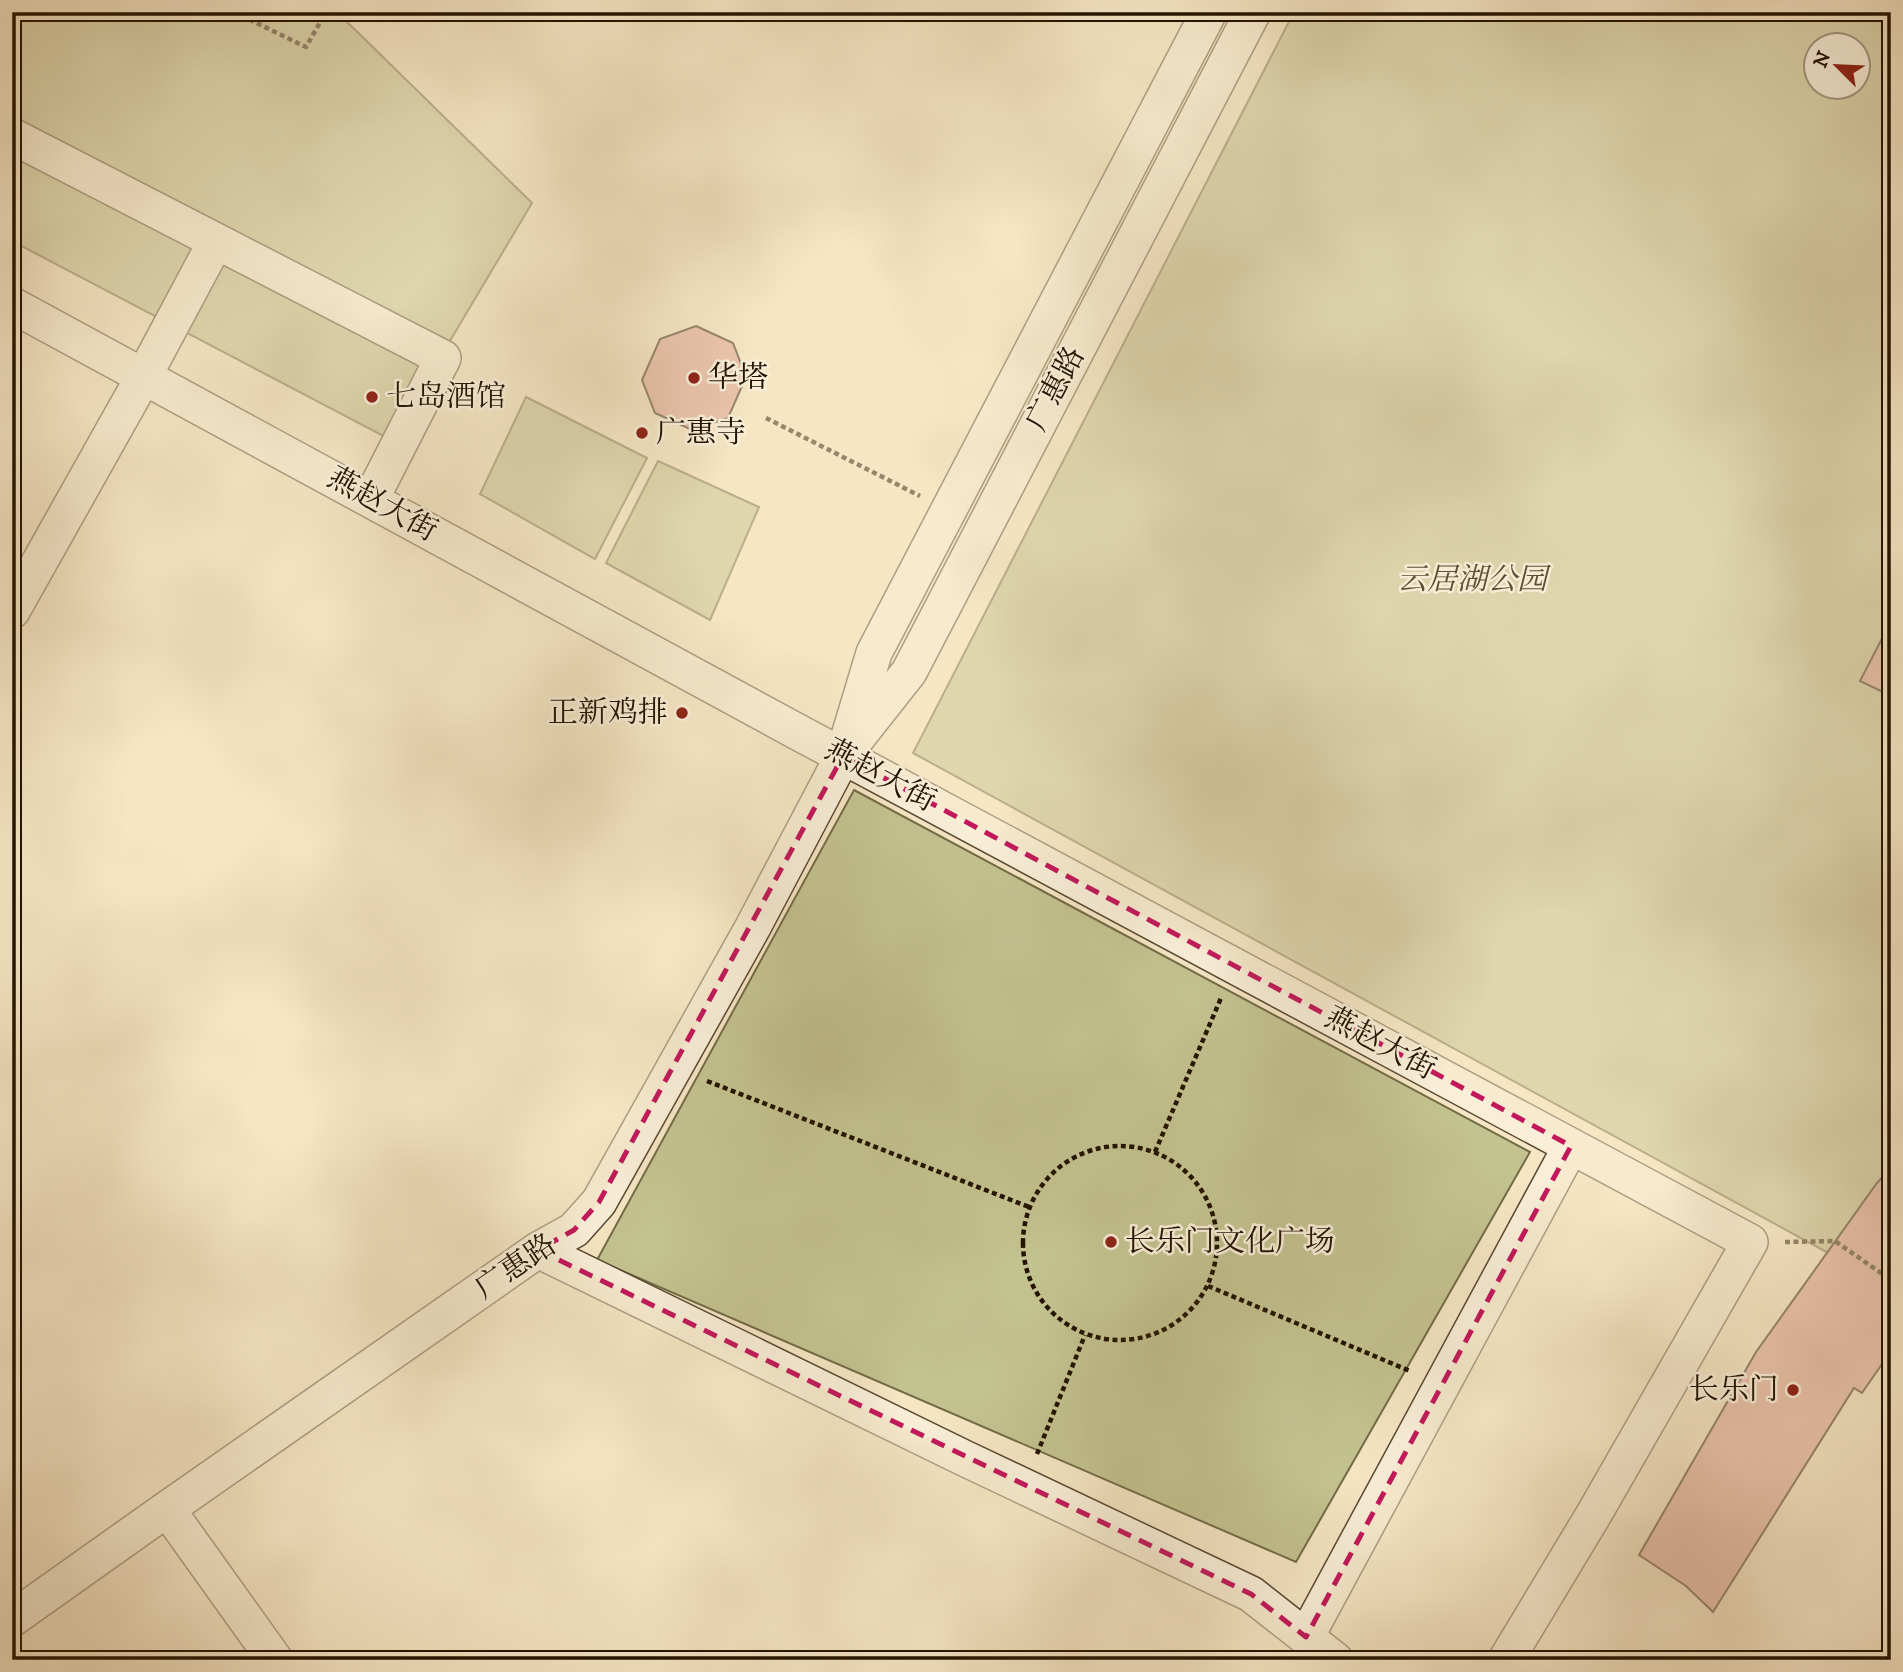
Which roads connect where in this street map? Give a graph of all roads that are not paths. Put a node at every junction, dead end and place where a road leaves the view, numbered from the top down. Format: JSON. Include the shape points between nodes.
{"nodes":[{"id":1,"x":1209,"y":12,"type":"edge"},
{"id":2,"x":1253,"y":12,"type":"edge"},
{"id":3,"x":12,"y":136,"type":"edge"},
{"id":4,"x":216,"y":241,"type":"junction"},
{"id":5,"x":12,"y":306,"type":"edge"},
{"id":6,"x":144,"y":376,"type":"junction"},
{"id":7,"x":371,"y":499,"type":"junction"},
{"id":8,"x":12,"y":611,"type":"edge"},
{"id":9,"x":842,"y":756,"type":"junction"},
{"id":10,"x":1571,"y":1146,"type":"junction"},
{"id":11,"x":538,"y":1250,"type":"junction"},
{"id":12,"x":167,"y":1509,"type":"junction"},
{"id":13,"x":12,"y":1619,"type":"edge"},
{"id":14,"x":1306,"y":1637,"type":"junction"},
{"id":15,"x":275,"y":1660,"type":"edge"},
{"id":16,"x":1335,"y":1660,"type":"edge"},
{"id":17,"x":1506,"y":1660,"type":"edge"}],
"edges":[{"from":1,"to":9,"type":"street","name":"广惠路","via":[[874,653]]},
{"from":2,"to":9,"type":"street","name":"广惠路","via":[[909,672]]},
{"from":3,"to":4,"type":"street"},
{"from":4,"to":6,"type":"street"},
{"from":4,"to":7,"type":"street","via":[[443,358]]},
{"from":5,"to":6,"type":"street","name":"燕赵大街"},
{"from":6,"to":7,"type":"street","name":"燕赵大街"},
{"from":6,"to":8,"type":"street"},
{"from":7,"to":9,"type":"street","name":"燕赵大街"},
{"from":9,"to":10,"type":"street","name":"燕赵大街"},
{"from":9,"to":11,"type":"street","name":"广惠路","via":[[753,927],[599,1202],[574,1230]]},
{"from":10,"to":14,"type":"street"},
{"from":10,"to":17,"type":"street","name":"燕赵大街","via":[[1749,1242]]},
{"from":11,"to":12,"type":"street","name":"广惠路"},
{"from":11,"to":14,"type":"street","via":[[1251,1594]]},
{"from":12,"to":13,"type":"street","name":"广惠路"},
{"from":12,"to":15,"type":"street"},
{"from":14,"to":16,"type":"street"}]}
